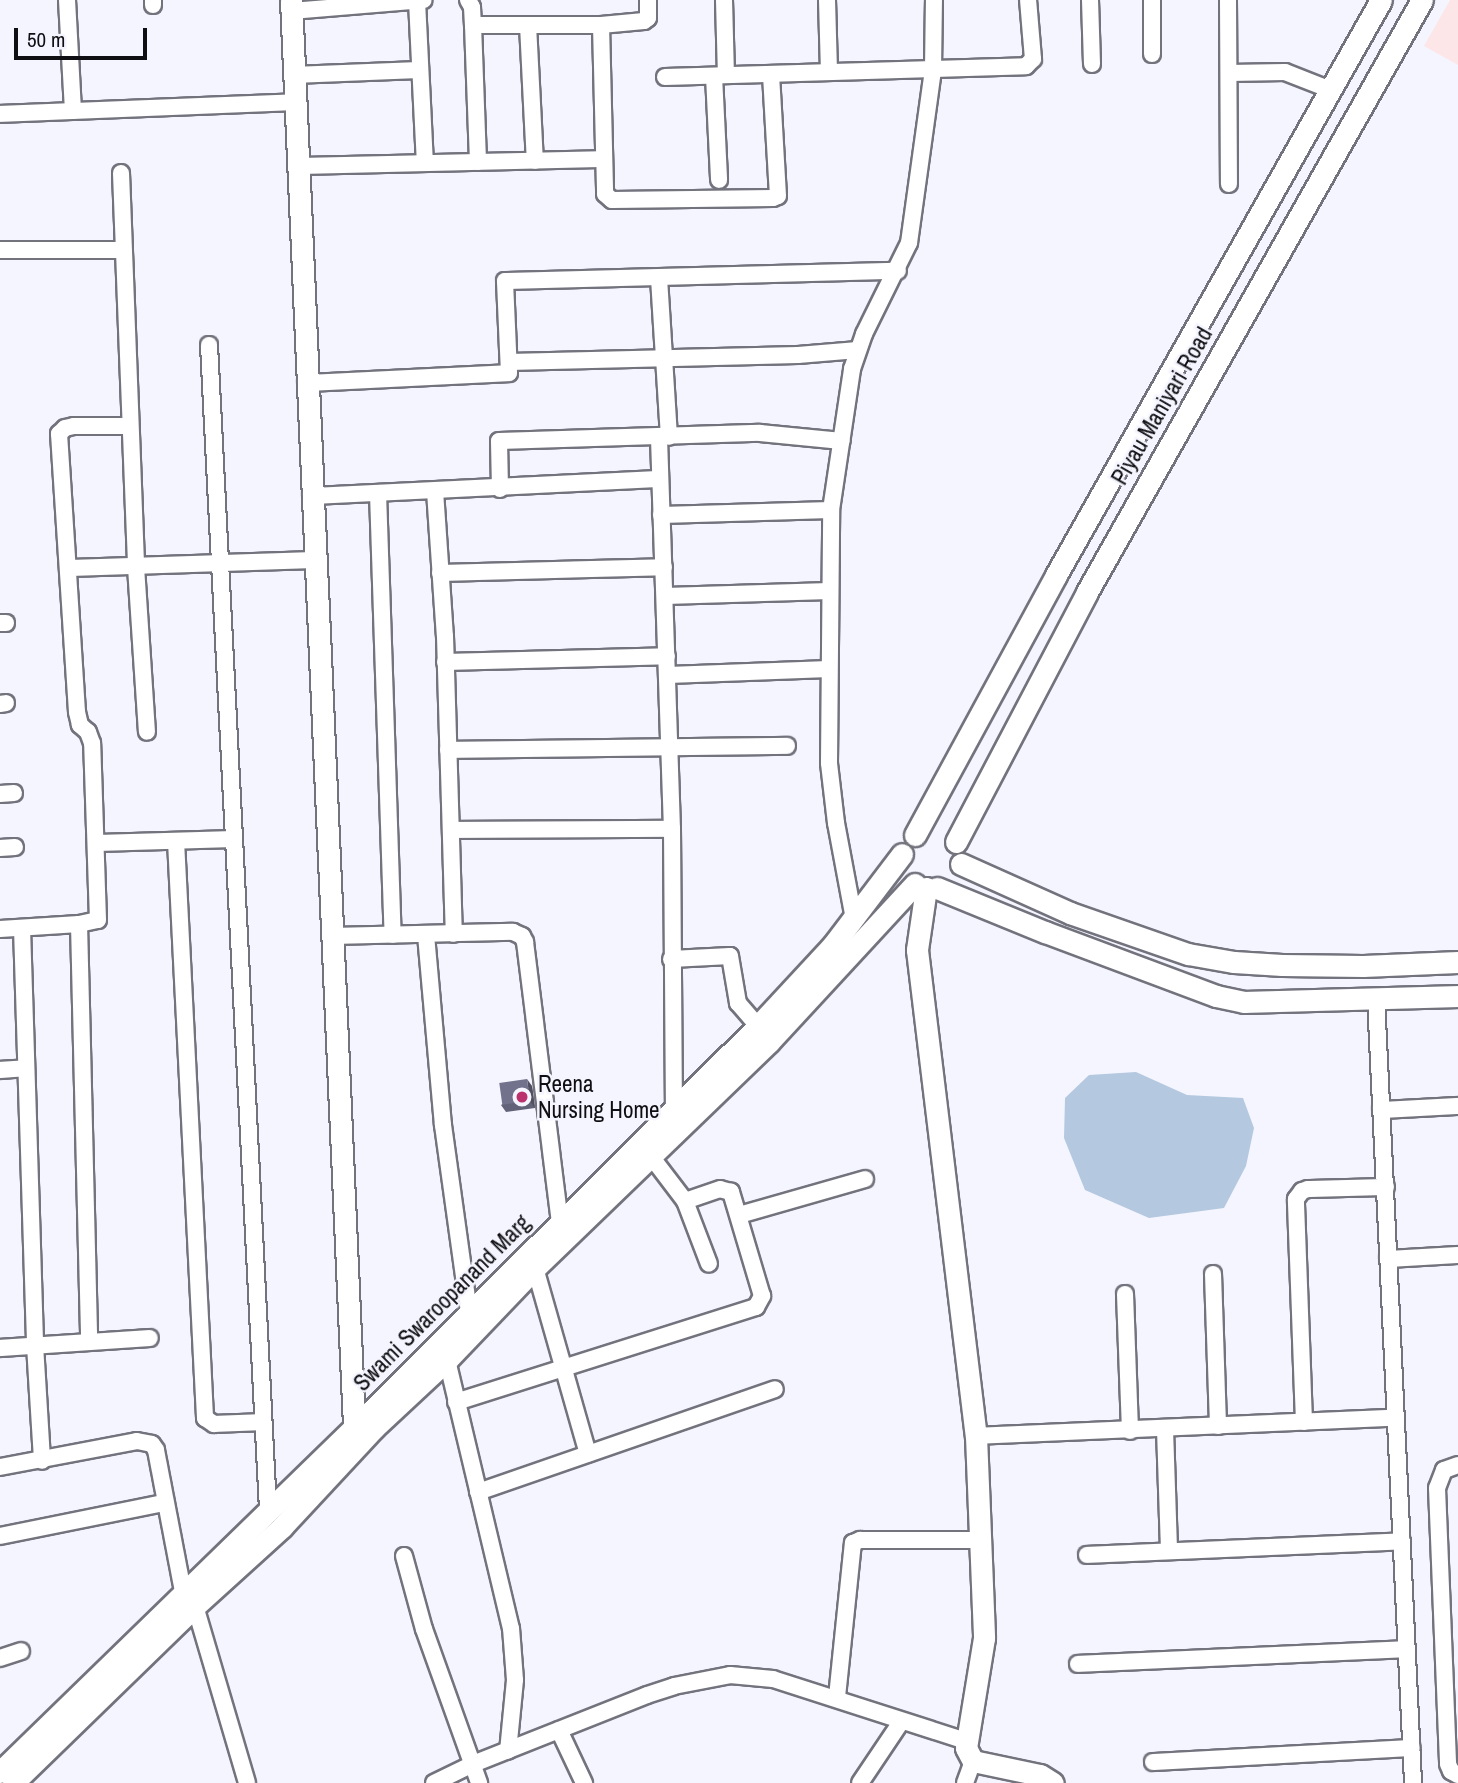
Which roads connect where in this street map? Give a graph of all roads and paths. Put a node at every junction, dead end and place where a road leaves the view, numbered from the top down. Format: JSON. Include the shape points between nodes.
{"nodes":[{"id":1,"x":68,"y":0,"type":"edge"},
{"id":2,"x":425,"y":0,"type":"edge"},
{"id":3,"x":468,"y":0,"type":"edge"},
{"id":4,"x":648,"y":0,"type":"edge"},
{"id":5,"x":724,"y":0,"type":"edge"},
{"id":6,"x":827,"y":0,"type":"edge"},
{"id":7,"x":934,"y":0,"type":"edge"},
{"id":8,"x":1028,"y":0,"type":"edge"},
{"id":9,"x":1090,"y":0,"type":"edge"},
{"id":10,"x":1152,"y":0,"type":"edge"},
{"id":11,"x":1228,"y":0,"type":"edge"},
{"id":12,"x":1381,"y":0,"type":"edge"},
{"id":13,"x":1422,"y":0,"type":"edge"},
{"id":14,"x":417,"y":1,"type":"edge"},
{"id":15,"x":291,"y":5,"type":"edge"},
{"id":16,"x":474,"y":24,"type":"junction"},
{"id":17,"x":528,"y":25,"type":"junction"},
{"id":18,"x":601,"y":25,"type":"junction"},
{"id":19,"x":1152,"y":54,"type":"dead end"},
{"id":20,"x":1092,"y":64,"type":"dead end"},
{"id":21,"x":933,"y":69,"type":"junction"},
{"id":22,"x":419,"y":70,"type":"junction"},
{"id":23,"x":829,"y":72,"type":"junction"},
{"id":24,"x":1229,"y":73,"type":"junction"},
{"id":25,"x":771,"y":74,"type":"junction"},
{"id":26,"x":293,"y":75,"type":"junction"},
{"id":27,"x":720,"y":75,"type":"junction"},
{"id":28,"x":665,"y":77,"type":"dead end"},
{"id":29,"x":1335,"y":82,"type":"junction"},
{"id":30,"x":1370,"y":92,"type":"junction"},
{"id":31,"x":295,"y":102,"type":"junction"},
{"id":32,"x":73,"y":111,"type":"junction"},
{"id":33,"x":0,"y":114,"type":"edge"},
{"id":34,"x":603,"y":159,"type":"junction"},
{"id":35,"x":536,"y":161,"type":"junction"},
{"id":36,"x":478,"y":162,"type":"junction"},
{"id":37,"x":425,"y":163,"type":"junction"},
{"id":38,"x":297,"y":166,"type":"junction"},
{"id":39,"x":121,"y":173,"type":"dead end"},
{"id":40,"x":719,"y":180,"type":"dead end"},
{"id":41,"x":1229,"y":184,"type":"dead end"},
{"id":42,"x":0,"y":250,"type":"edge"},
{"id":43,"x":123,"y":250,"type":"junction"},
{"id":44,"x":898,"y":271,"type":"junction"},
{"id":45,"x":659,"y":278,"type":"junction"},
{"id":46,"x":209,"y":345,"type":"dead end"},
{"id":47,"x":858,"y":350,"type":"junction"},
{"id":48,"x":665,"y":358,"type":"junction"},
{"id":49,"x":509,"y":362,"type":"junction"},
{"id":50,"x":306,"y":383,"type":"junction"},
{"id":51,"x":130,"y":426,"type":"junction"},
{"id":52,"x":664,"y":437,"type":"junction"},
{"id":53,"x":842,"y":441,"type":"junction"},
{"id":54,"x":660,"y":479,"type":"junction"},
{"id":55,"x":500,"y":489,"type":"junction"},
{"id":56,"x":435,"y":491,"type":"junction"},
{"id":57,"x":378,"y":493,"type":"junction"},
{"id":58,"x":311,"y":496,"type":"junction"},
{"id":59,"x":831,"y":510,"type":"junction"},
{"id":60,"x":662,"y":515,"type":"junction"},
{"id":61,"x":314,"y":560,"type":"junction"},
{"id":62,"x":219,"y":564,"type":"junction"},
{"id":63,"x":136,"y":567,"type":"junction"},
{"id":64,"x":664,"y":567,"type":"junction"},
{"id":65,"x":70,"y":568,"type":"junction"},
{"id":66,"x":440,"y":573,"type":"junction"},
{"id":67,"x":830,"y":591,"type":"junction"},
{"id":68,"x":665,"y":596,"type":"junction"},
{"id":69,"x":667,"y":656,"type":"junction"},
{"id":70,"x":445,"y":662,"type":"junction"},
{"id":71,"x":829,"y":669,"type":"junction"},
{"id":72,"x":667,"y":674,"type":"junction"},
{"id":73,"x":147,"y":732,"type":"dead end"},
{"id":74,"x":787,"y":746,"type":"dead end"},
{"id":75,"x":670,"y":747,"type":"junction"},
{"id":76,"x":448,"y":750,"type":"junction"},
{"id":77,"x":673,"y":829,"type":"junction"},
{"id":78,"x":451,"y":830,"type":"junction"},
{"id":79,"x":915,"y":835,"type":"junction"},
{"id":80,"x":234,"y":839,"type":"junction"},
{"id":81,"x":176,"y":841,"type":"junction"},
{"id":82,"x":956,"y":842,"type":"junction"},
{"id":83,"x":97,"y":843,"type":"junction"},
{"id":84,"x":902,"y":854,"type":"junction"},
{"id":85,"x":961,"y":864,"type":"junction"},
{"id":86,"x":926,"y":887,"type":"junction"},
{"id":87,"x":854,"y":919,"type":"junction"},
{"id":88,"x":79,"y":925,"type":"junction"},
{"id":89,"x":22,"y":928,"type":"junction"},
{"id":90,"x":0,"y":929,"type":"edge"},
{"id":91,"x":454,"y":934,"type":"junction"},
{"id":92,"x":393,"y":935,"type":"junction"},
{"id":93,"x":426,"y":935,"type":"junction"},
{"id":94,"x":331,"y":936,"type":"junction"},
{"id":95,"x":671,"y":959,"type":"junction"},
{"id":96,"x":1458,"y":962,"type":"edge"},
{"id":97,"x":1458,"y":996,"type":"edge"},
{"id":98,"x":1376,"y":998,"type":"junction"},
{"id":99,"x":758,"y":1026,"type":"junction"},
{"id":100,"x":26,"y":1068,"type":"junction"},
{"id":101,"x":0,"y":1069,"type":"edge"},
{"id":102,"x":1458,"y":1106,"type":"edge"},
{"id":103,"x":674,"y":1110,"type":"junction"},
{"id":104,"x":1381,"y":1110,"type":"junction"},
{"id":105,"x":650,"y":1155,"type":"junction"},
{"id":106,"x":865,"y":1179,"type":"dead end"},
{"id":107,"x":1386,"y":1187,"type":"junction"},
{"id":108,"x":685,"y":1201,"type":"junction"},
{"id":109,"x":739,"y":1215,"type":"junction"},
{"id":110,"x":560,"y":1224,"type":"junction"},
{"id":111,"x":1458,"y":1255,"type":"edge"},
{"id":112,"x":1388,"y":1259,"type":"junction"},
{"id":113,"x":709,"y":1264,"type":"dead end"},
{"id":114,"x":535,"y":1268,"type":"junction"},
{"id":115,"x":1213,"y":1274,"type":"dead end"},
{"id":116,"x":1125,"y":1294,"type":"dead end"},
{"id":117,"x":469,"y":1313,"type":"junction"},
{"id":118,"x":150,"y":1338,"type":"dead end"},
{"id":119,"x":89,"y":1341,"type":"junction"},
{"id":120,"x":34,"y":1345,"type":"junction"},
{"id":121,"x":0,"y":1348,"type":"edge"},
{"id":122,"x":447,"y":1360,"type":"junction"},
{"id":123,"x":565,"y":1368,"type":"junction"},
{"id":124,"x":775,"y":1389,"type":"dead end"},
{"id":125,"x":456,"y":1402,"type":"junction"},
{"id":126,"x":1396,"y":1418,"type":"junction"},
{"id":127,"x":263,"y":1422,"type":"junction"},
{"id":128,"x":1304,"y":1422,"type":"junction"},
{"id":129,"x":1218,"y":1426,"type":"junction"},
{"id":130,"x":1165,"y":1429,"type":"junction"},
{"id":131,"x":1130,"y":1431,"type":"junction"},
{"id":132,"x":976,"y":1436,"type":"junction"},
{"id":133,"x":354,"y":1437,"type":"junction"},
{"id":134,"x":588,"y":1454,"type":"junction"},
{"id":135,"x":42,"y":1461,"type":"junction"},
{"id":136,"x":1458,"y":1465,"type":"edge"},
{"id":137,"x":0,"y":1467,"type":"edge"},
{"id":138,"x":478,"y":1492,"type":"junction"},
{"id":139,"x":164,"y":1503,"type":"junction"},
{"id":140,"x":268,"y":1510,"type":"junction"},
{"id":141,"x":0,"y":1536,"type":"edge"},
{"id":142,"x":978,"y":1540,"type":"junction"},
{"id":143,"x":1402,"y":1541,"type":"junction"},
{"id":144,"x":1169,"y":1551,"type":"junction"},
{"id":145,"x":1087,"y":1555,"type":"dead end"},
{"id":146,"x":404,"y":1556,"type":"dead end"},
{"id":147,"x":189,"y":1599,"type":"junction"},
{"id":148,"x":1407,"y":1649,"type":"junction"},
{"id":149,"x":22,"y":1651,"type":"dead end"},
{"id":150,"x":0,"y":1658,"type":"edge"},
{"id":151,"x":1078,"y":1664,"type":"dead end"},
{"id":152,"x":837,"y":1697,"type":"junction"},
{"id":153,"x":901,"y":1722,"type":"junction"},
{"id":154,"x":559,"y":1730,"type":"junction"},
{"id":155,"x":1412,"y":1748,"type":"junction"},
{"id":156,"x":508,"y":1751,"type":"junction"},
{"id":157,"x":970,"y":1751,"type":"junction"},
{"id":158,"x":1153,"y":1762,"type":"dead end"},
{"id":159,"x":473,"y":1764,"type":"junction"},
{"id":160,"x":0,"y":1772,"type":"edge"},
{"id":161,"x":1458,"y":1775,"type":"edge"},
{"id":162,"x":13,"y":1783,"type":"edge"},
{"id":163,"x":247,"y":1783,"type":"edge"},
{"id":164,"x":435,"y":1783,"type":"edge"},
{"id":165,"x":479,"y":1783,"type":"edge"},
{"id":166,"x":584,"y":1783,"type":"edge"},
{"id":167,"x":860,"y":1783,"type":"edge"},
{"id":168,"x":965,"y":1783,"type":"edge"},
{"id":169,"x":1053,"y":1783,"type":"edge"},
{"id":170,"x":1413,"y":1783,"type":"edge"}],
"edges":[{"from":1,"to":32,"type":"street"},
{"from":2,"to":14,"type":"street"},
{"from":3,"to":16,"type":"street"},
{"from":4,"to":18,"type":"street","via":[[644,21]]},
{"from":5,"to":27,"type":"street"},
{"from":6,"to":23,"type":"street"},
{"from":7,"to":21,"type":"street"},
{"from":8,"to":21,"type":"street","via":[[1031,63]]},
{"from":9,"to":20,"type":"street"},
{"from":10,"to":19,"type":"street"},
{"from":11,"to":24,"type":"street"},
{"from":12,"to":29,"type":"street","name":"Piyau Maniyari Road"},
{"from":13,"to":30,"type":"street","name":"Piyau Maniyari Road"},
{"from":14,"to":15,"type":"street"},
{"from":14,"to":22,"type":"street"},
{"from":15,"to":26,"type":"street"},
{"from":16,"to":17,"type":"street"},
{"from":16,"to":36,"type":"street"},
{"from":17,"to":18,"type":"street"},
{"from":17,"to":35,"type":"street"},
{"from":18,"to":34,"type":"street"},
{"from":21,"to":23,"type":"street"},
{"from":21,"to":44,"type":"street","via":[[909,243]]},
{"from":22,"to":26,"type":"street"},
{"from":22,"to":37,"type":"street"},
{"from":23,"to":25,"type":"street"},
{"from":24,"to":29,"type":"street","via":[[1285,72]]},
{"from":24,"to":41,"type":"street"},
{"from":25,"to":27,"type":"street"},
{"from":25,"to":34,"type":"street","via":[[779,190],[773,198],[612,200],[606,194]]},
{"from":26,"to":31,"type":"street"},
{"from":27,"to":28,"type":"street"},
{"from":27,"to":40,"type":"street"},
{"from":29,"to":30,"type":"street"},
{"from":29,"to":79,"type":"street","name":"Piyau Maniyari Road","via":[[1056,575]]},
{"from":30,"to":82,"type":"street","name":"Piyau Maniyari Road","via":[[1093,580]]},
{"from":31,"to":32,"type":"street"},
{"from":31,"to":38,"type":"street"},
{"from":32,"to":33,"type":"street"},
{"from":34,"to":35,"type":"street"},
{"from":35,"to":36,"type":"street"},
{"from":36,"to":37,"type":"street"},
{"from":37,"to":38,"type":"street"},
{"from":38,"to":50,"type":"street"},
{"from":39,"to":43,"type":"street"},
{"from":42,"to":43,"type":"street"},
{"from":43,"to":51,"type":"street"},
{"from":44,"to":45,"type":"street"},
{"from":44,"to":47,"type":"street"},
{"from":45,"to":48,"type":"street"},
{"from":45,"to":49,"type":"street","via":[[505,281]]},
{"from":46,"to":62,"type":"street"},
{"from":47,"to":48,"type":"street"},
{"from":47,"to":53,"type":"street"},
{"from":48,"to":49,"type":"street"},
{"from":48,"to":52,"type":"street"},
{"from":49,"to":50,"type":"street","via":[[509,373]]},
{"from":50,"to":58,"type":"street"},
{"from":51,"to":63,"type":"street"},
{"from":51,"to":65,"type":"street","via":[[74,426],[60,434]]},
{"from":52,"to":53,"type":"street","via":[[760,433]]},
{"from":52,"to":54,"type":"street"},
{"from":52,"to":55,"type":"street","via":[[499,441]]},
{"from":53,"to":59,"type":"street"},
{"from":54,"to":55,"type":"street"},
{"from":54,"to":60,"type":"street"},
{"from":55,"to":56,"type":"street"},
{"from":56,"to":57,"type":"street"},
{"from":56,"to":66,"type":"street"},
{"from":57,"to":58,"type":"street"},
{"from":57,"to":92,"type":"street"},
{"from":58,"to":61,"type":"street"},
{"from":59,"to":60,"type":"street"},
{"from":59,"to":67,"type":"street"},
{"from":60,"to":64,"type":"street"},
{"from":61,"to":62,"type":"street"},
{"from":61,"to":94,"type":"street"},
{"from":62,"to":63,"type":"street"},
{"from":62,"to":80,"type":"street"},
{"from":63,"to":65,"type":"street"},
{"from":63,"to":73,"type":"street"},
{"from":64,"to":66,"type":"street"},
{"from":64,"to":68,"type":"street"},
{"from":65,"to":83,"type":"street","via":[[77,712],[92,743]]},
{"from":66,"to":70,"type":"street"},
{"from":67,"to":68,"type":"street"},
{"from":67,"to":71,"type":"street"},
{"from":68,"to":69,"type":"street"},
{"from":69,"to":70,"type":"street"},
{"from":69,"to":72,"type":"street"},
{"from":70,"to":76,"type":"street"},
{"from":71,"to":72,"type":"street"},
{"from":71,"to":87,"type":"street","via":[[830,780]]},
{"from":72,"to":75,"type":"street"},
{"from":74,"to":75,"type":"street"},
{"from":75,"to":76,"type":"street"},
{"from":75,"to":77,"type":"street"},
{"from":76,"to":78,"type":"street"},
{"from":77,"to":78,"type":"street"},
{"from":77,"to":95,"type":"street"},
{"from":78,"to":91,"type":"street"},
{"from":79,"to":82,"type":"street","via":[[937,830]]},
{"from":79,"to":84,"type":"street"},
{"from":80,"to":81,"type":"street"},
{"from":80,"to":127,"type":"street"},
{"from":81,"to":83,"type":"street"},
{"from":81,"to":127,"type":"street","via":[[205,1418],[214,1424]]},
{"from":82,"to":85,"type":"street"},
{"from":83,"to":88,"type":"street","via":[[98,920]]},
{"from":84,"to":86,"type":"street","via":[[902,865]]},
{"from":84,"to":87,"type":"street","name":"Swami Swaroopanand Marg"},
{"from":85,"to":86,"type":"street","via":[[956,875]]},
{"from":85,"to":96,"type":"street","via":[[1069,913],[1199,956],[1296,965]]},
{"from":86,"to":98,"type":"street","via":[[1216,996],[1244,1002]]},
{"from":86,"to":105,"type":"street","name":"Swami Swaroopanand Marg"},
{"from":86,"to":132,"type":"street","via":[[917,950]]},
{"from":87,"to":99,"type":"street","name":"Swami Swaroopanand Marg"},
{"from":88,"to":89,"type":"street"},
{"from":88,"to":119,"type":"street"},
{"from":89,"to":90,"type":"street"},
{"from":89,"to":100,"type":"street"},
{"from":91,"to":93,"type":"street"},
{"from":91,"to":110,"type":"street","via":[[513,932],[526,942]]},
{"from":92,"to":93,"type":"street"},
{"from":92,"to":94,"type":"street"},
{"from":93,"to":117,"type":"street","via":[[443,1125]]},
{"from":94,"to":133,"type":"street"},
{"from":95,"to":99,"type":"street","via":[[730,956],[737,998]]},
{"from":95,"to":103,"type":"street"},
{"from":97,"to":98,"type":"street"},
{"from":98,"to":104,"type":"street"},
{"from":99,"to":103,"type":"street","name":"Swami Swaroopanand Marg"},
{"from":100,"to":101,"type":"street"},
{"from":100,"to":120,"type":"street"},
{"from":102,"to":104,"type":"street"},
{"from":103,"to":110,"type":"street","name":"Swami Swaroopanand Marg"},
{"from":104,"to":107,"type":"street"},
{"from":105,"to":108,"type":"street"},
{"from":105,"to":114,"type":"street","name":"Swami Swaroopanand Marg"},
{"from":106,"to":109,"type":"street"},
{"from":107,"to":112,"type":"street"},
{"from":107,"to":128,"type":"street","via":[[1308,1189],[1296,1199]]},
{"from":108,"to":109,"type":"street","via":[[726,1189]]},
{"from":108,"to":113,"type":"street"},
{"from":109,"to":123,"type":"street","via":[[762,1296],[756,1307]]},
{"from":110,"to":117,"type":"street","name":"Swami Swaroopanand Marg"},
{"from":111,"to":112,"type":"street"},
{"from":112,"to":126,"type":"street"},
{"from":114,"to":122,"type":"street","name":"Swami Swaroopanand Marg"},
{"from":114,"to":123,"type":"street"},
{"from":115,"to":129,"type":"street"},
{"from":116,"to":131,"type":"street"},
{"from":117,"to":133,"type":"street","name":"Swami Swaroopanand Marg"},
{"from":118,"to":119,"type":"street"},
{"from":119,"to":120,"type":"street"},
{"from":120,"to":121,"type":"street"},
{"from":120,"to":135,"type":"street"},
{"from":122,"to":125,"type":"street"},
{"from":122,"to":133,"type":"street","name":"Swami Swaroopanand Marg"},
{"from":123,"to":125,"type":"street"},
{"from":123,"to":134,"type":"street"},
{"from":124,"to":134,"type":"street"},
{"from":125,"to":138,"type":"street"},
{"from":126,"to":128,"type":"street"},
{"from":126,"to":143,"type":"street"},
{"from":127,"to":140,"type":"street"},
{"from":128,"to":129,"type":"street"},
{"from":129,"to":130,"type":"street"},
{"from":130,"to":131,"type":"street"},
{"from":130,"to":144,"type":"street"},
{"from":131,"to":132,"type":"street"},
{"from":132,"to":142,"type":"street"},
{"from":133,"to":140,"type":"street","name":"Swami Swaroopanand Marg"},
{"from":133,"to":147,"type":"street","name":"Swami Swaroopanand Marg","via":[[282,1527]]},
{"from":134,"to":138,"type":"street"},
{"from":135,"to":137,"type":"street"},
{"from":135,"to":139,"type":"street","via":[[138,1441],[152,1444]]},
{"from":136,"to":161,"type":"street","via":[[1444,1470],[1437,1488],[1448,1765]]},
{"from":138,"to":156,"type":"street","via":[[514,1646]]},
{"from":139,"to":141,"type":"street"},
{"from":139,"to":147,"type":"street"},
{"from":140,"to":147,"type":"street","name":"Swami Swaroopanand Marg"},
{"from":142,"to":152,"type":"street","via":[[853,1543]]},
{"from":142,"to":157,"type":"street","via":[[984,1637]]},
{"from":143,"to":144,"type":"street"},
{"from":143,"to":148,"type":"street"},
{"from":144,"to":145,"type":"street"},
{"from":146,"to":159,"type":"street","via":[[424,1629]]},
{"from":147,"to":160,"type":"street","name":"Swami Swaroopanand Marg"},
{"from":147,"to":162,"type":"street","name":"Swami Swaroopanand Marg"},
{"from":147,"to":163,"type":"street"},
{"from":148,"to":151,"type":"street"},
{"from":148,"to":155,"type":"street"},
{"from":149,"to":150,"type":"street"},
{"from":152,"to":153,"type":"street"},
{"from":152,"to":154,"type":"street","via":[[773,1679],[730,1675],[674,1686]]},
{"from":153,"to":157,"type":"street"},
{"from":153,"to":167,"type":"street"},
{"from":154,"to":156,"type":"street"},
{"from":154,"to":166,"type":"street"},
{"from":155,"to":158,"type":"street"},
{"from":155,"to":170,"type":"street"},
{"from":156,"to":159,"type":"street"},
{"from":157,"to":168,"type":"street"},
{"from":157,"to":169,"type":"street"},
{"from":159,"to":164,"type":"street"},
{"from":159,"to":165,"type":"street"}]}
